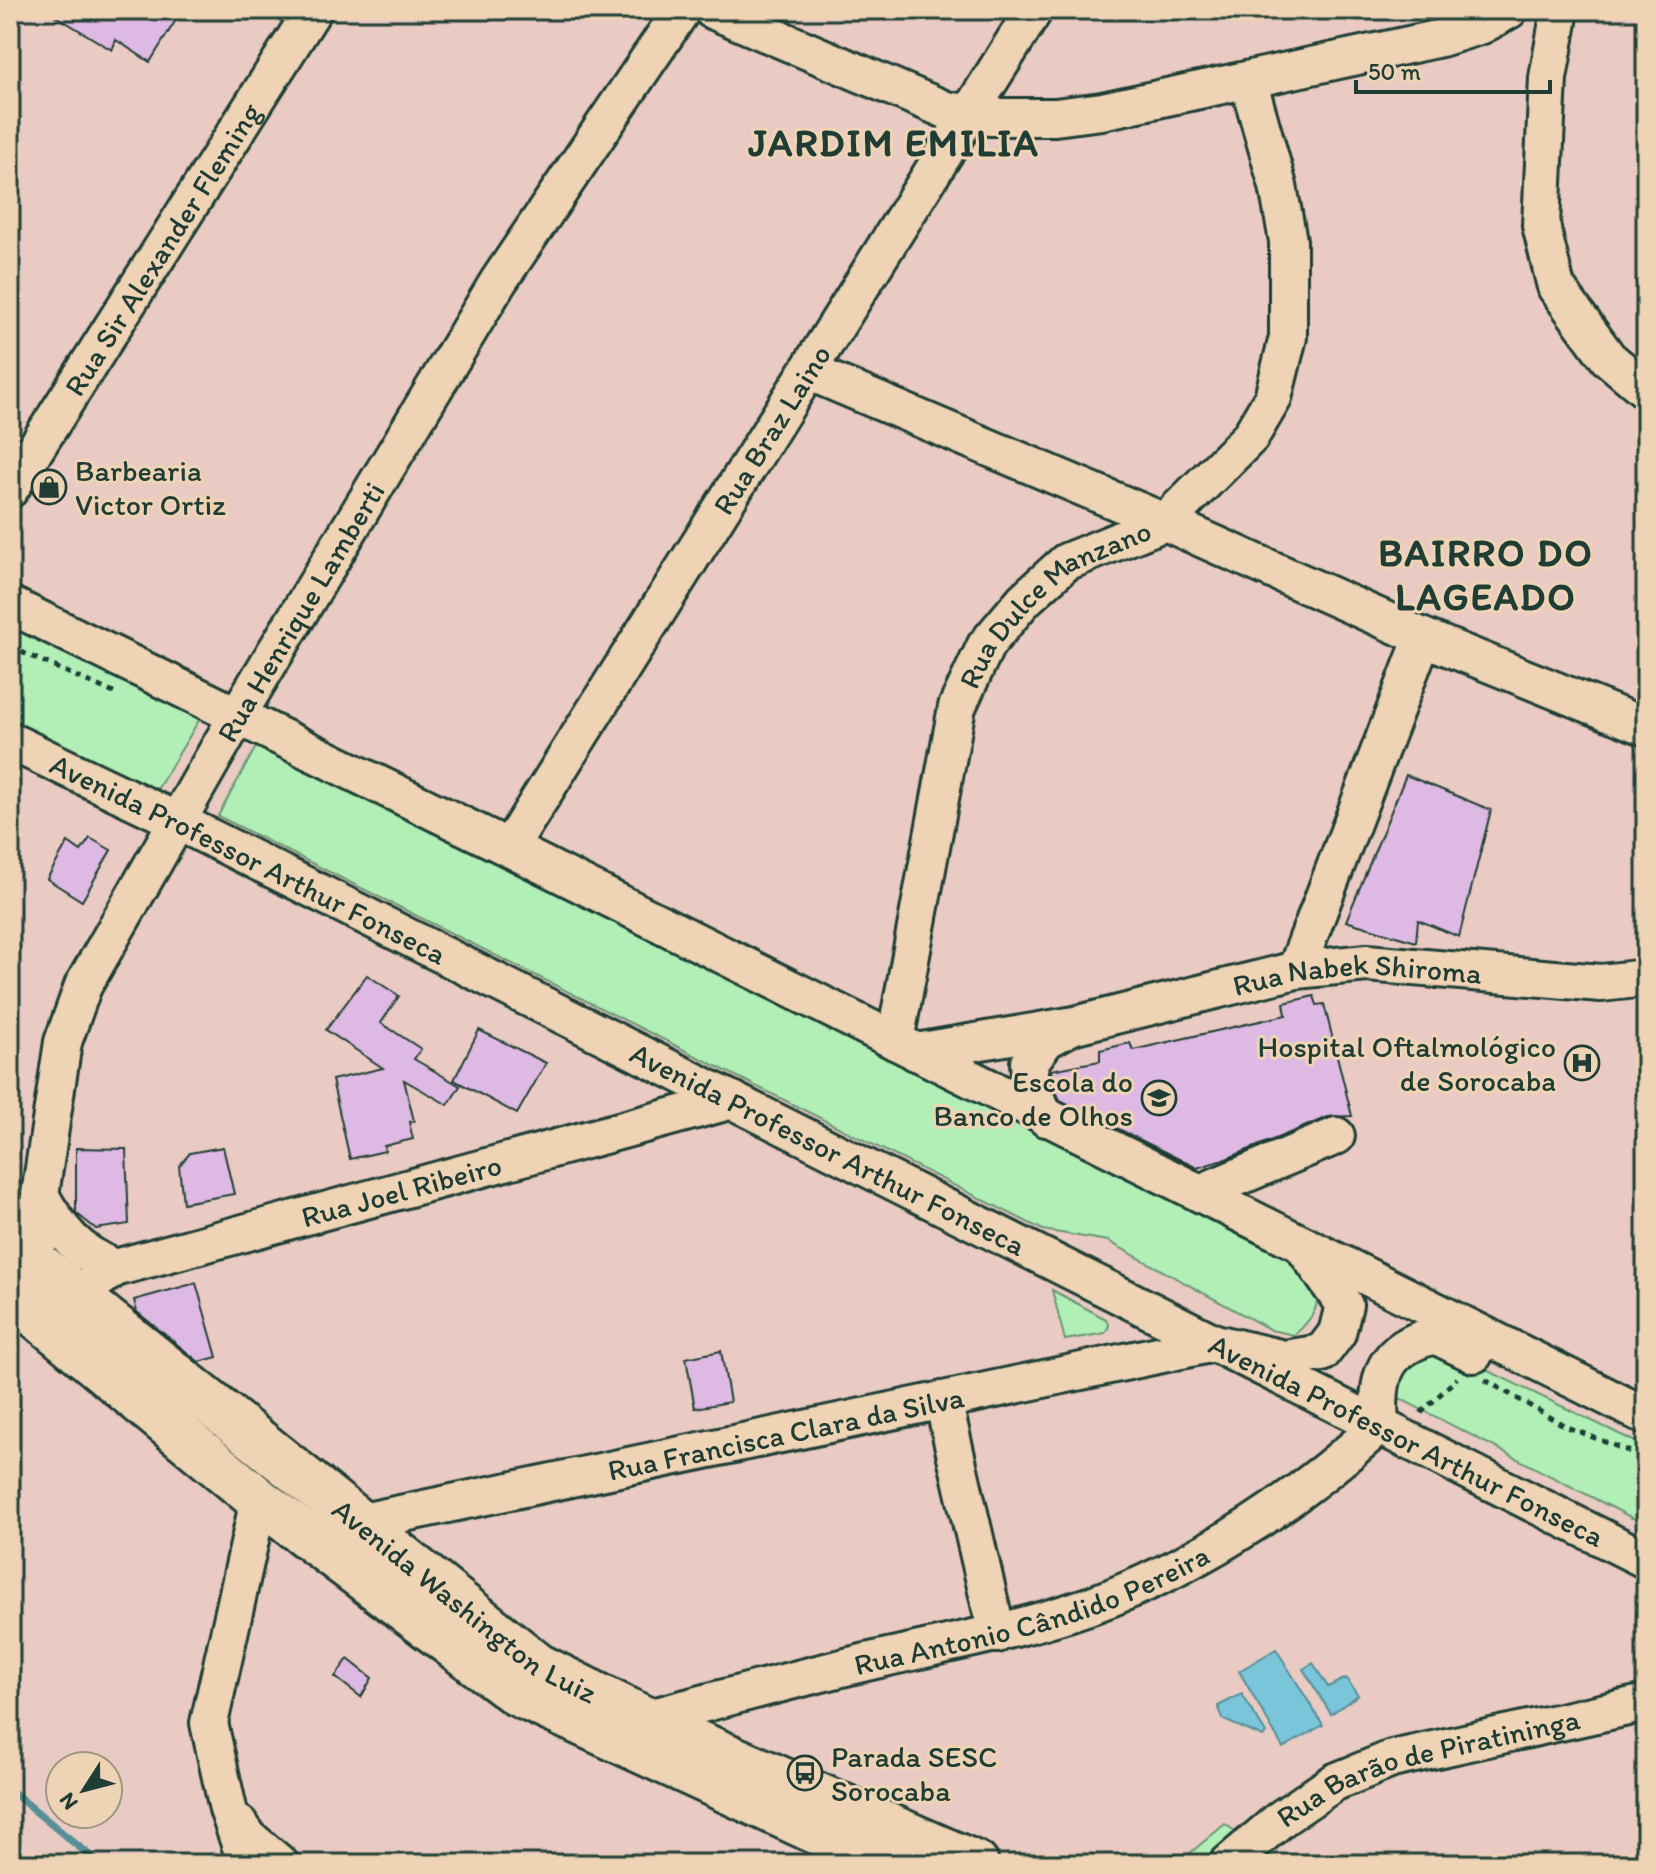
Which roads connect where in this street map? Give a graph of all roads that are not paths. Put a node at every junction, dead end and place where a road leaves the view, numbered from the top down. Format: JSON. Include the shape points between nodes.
{"nodes":[{"id":1,"x":313,"y":10,"type":"edge"},
{"id":2,"x":682,"y":10,"type":"edge"},
{"id":3,"x":712,"y":10,"type":"edge"},
{"id":4,"x":1034,"y":10,"type":"edge"},
{"id":5,"x":1509,"y":10,"type":"edge"},
{"id":6,"x":1560,"y":10,"type":"edge"},
{"id":7,"x":1248,"y":80,"type":"junction"},
{"id":8,"x":966,"y":115,"type":"junction"},
{"id":9,"x":810,"y":372,"type":"junction"},
{"id":10,"x":1646,"y":390,"type":"edge"},
{"id":11,"x":10,"y":489,"type":"edge"},
{"id":12,"x":1165,"y":522,"type":"junction"},
{"id":13,"x":10,"y":605,"type":"edge"},
{"id":14,"x":1423,"y":637,"type":"junction"},
{"id":15,"x":238,"y":717,"type":"junction"},
{"id":16,"x":1646,"y":727,"type":"edge"},
{"id":17,"x":10,"y":741,"type":"edge"},
{"id":18,"x":179,"y":822,"type":"junction"},
{"id":19,"x":509,"y":848,"type":"junction"},
{"id":20,"x":1296,"y":970,"type":"junction"},
{"id":21,"x":1646,"y":978,"type":"edge"},
{"id":22,"x":1075,"y":1025,"type":"junction"},
{"id":23,"x":906,"y":1047,"type":"junction"},
{"id":24,"x":733,"y":1100,"type":"junction"},
{"id":25,"x":1046,"y":1118,"type":"junction"},
{"id":26,"x":1336,"y":1136,"type":"dead end"},
{"id":27,"x":1200,"y":1193,"type":"junction"},
{"id":28,"x":40,"y":1195,"type":"junction"},
{"id":29,"x":1300,"y":1241,"type":"junction"},
{"id":30,"x":115,"y":1268,"type":"junction"},
{"id":31,"x":16,"y":1279,"type":"edge"},
{"id":32,"x":76,"y":1295,"type":"junction"},
{"id":33,"x":1215,"y":1343,"type":"junction"},
{"id":34,"x":943,"y":1400,"type":"junction"},
{"id":35,"x":1646,"y":1419,"type":"edge"},
{"id":36,"x":1380,"y":1425,"type":"junction"},
{"id":37,"x":259,"y":1500,"type":"junction"},
{"id":38,"x":357,"y":1523,"type":"junction"},
{"id":39,"x":1646,"y":1560,"type":"edge"},
{"id":40,"x":997,"y":1634,"type":"junction"},
{"id":41,"x":1646,"y":1703,"type":"edge"},
{"id":42,"x":645,"y":1719,"type":"junction"},
{"id":43,"x":228,"y":1809,"type":"junction"},
{"id":44,"x":247,"y":1864,"type":"edge"},
{"id":45,"x":280,"y":1864,"type":"edge"},
{"id":46,"x":887,"y":1864,"type":"edge"},
{"id":47,"x":976,"y":1864,"type":"edge"},
{"id":48,"x":1228,"y":1864,"type":"edge"}],
"edges":[{"from":1,"to":11,"type":"street","name":"Rua Sir Alexander Fleming"},
{"from":2,"to":15,"type":"street","name":"Rua Henrique Lamberti","via":[[498,282]]},
{"from":3,"to":8,"type":"street"},
{"from":4,"to":8,"type":"street","name":"Rua Braz Laino"},
{"from":5,"to":7,"type":"street","via":[[1441,38]]},
{"from":6,"to":10,"type":"street","via":[[1548,78],[1541,225],[1556,287],[1608,358]]},
{"from":7,"to":8,"type":"street","via":[[1055,117]]},
{"from":7,"to":12,"type":"street","name":"Rua Dulce Manzano","via":[[1288,241],[1288,337],[1273,398],[1250,437]]},
{"from":8,"to":9,"type":"street","name":"Rua Braz Laino"},
{"from":9,"to":12,"type":"street"},
{"from":9,"to":19,"type":"street","name":"Rua Braz Laino"},
{"from":12,"to":14,"type":"street"},
{"from":12,"to":23,"type":"street","name":"Rua Dulce Manzano","via":[[1066,562],[986,645],[957,707]]},
{"from":13,"to":15,"type":"street"},
{"from":14,"to":16,"type":"street"},
{"from":14,"to":20,"type":"street"},
{"from":15,"to":18,"type":"street","name":"Rua Henrique Lamberti"},
{"from":15,"to":19,"type":"street"},
{"from":17,"to":18,"type":"street","name":"Avenida Professor Arthur Fonseca"},
{"from":18,"to":24,"type":"street","name":"Avenida Professor Arthur Fonseca"},
{"from":18,"to":28,"type":"street","name":"Rua Henrique Lamberti","via":[[83,986],[63,1042]]},
{"from":19,"to":23,"type":"street"},
{"from":20,"to":21,"type":"street","name":"Rua Nabek Shiroma","via":[[1367,963],[1601,983]]},
{"from":20,"to":22,"type":"street","name":"Rua Nabek Shiroma"},
{"from":22,"to":23,"type":"street","name":"Rua Nabek Shiroma"},
{"from":22,"to":25,"type":"street","name":"Rua Nabek Shiroma","via":[[1046,1040],[1029,1063],[1031,1090]]},
{"from":23,"to":25,"type":"street"},
{"from":24,"to":30,"type":"street","name":"Rua Joel Ribeiro"},
{"from":24,"to":33,"type":"street","name":"Avenida Professor Arthur Fonseca"},
{"from":25,"to":27,"type":"street"},
{"from":26,"to":27,"type":"street"},
{"from":27,"to":29,"type":"street"},
{"from":28,"to":30,"type":"street","via":[[59,1228],[88,1258]]},
{"from":28,"to":31,"type":"street","name":"Rua Henrique Lamberti"},
{"from":29,"to":33,"type":"street","via":[[1344,1305],[1337,1333],[1322,1353],[1284,1359]]},
{"from":29,"to":35,"type":"street"},
{"from":30,"to":32,"type":"street","name":"Rua Joel Ribeiro"},
{"from":31,"to":32,"type":"main road","name":"Avenida Washington Luiz"},
{"from":31,"to":37,"type":"main road","name":"Avenida Washington Luiz"},
{"from":32,"to":38,"type":"main road","name":"Avenida Washington Luiz"},
{"from":33,"to":34,"type":"street","name":"Rua Francisca Clara da Silva"},
{"from":33,"to":36,"type":"street","name":"Avenida Professor Arthur Fonseca"},
{"from":34,"to":38,"type":"street","name":"Rua Francisca Clara da Silva"},
{"from":34,"to":40,"type":"street"},
{"from":35,"to":36,"type":"street","via":[[1572,1403],[1435,1335],[1409,1342],[1387,1362],[1377,1394]]},
{"from":36,"to":39,"type":"street","name":"Avenida Professor Arthur Fonseca"},
{"from":36,"to":40,"type":"street","name":"Rua Antonio Cândido Pereira","via":[[1323,1477],[1176,1568],[1109,1599]]},
{"from":37,"to":43,"type":"street","via":[[209,1723]]},
{"from":37,"to":46,"type":"main road","name":"Avenida Washington Luiz","via":[[516,1693]]},
{"from":38,"to":42,"type":"main road","name":"Avenida Washington Luiz","via":[[538,1666]]},
{"from":40,"to":42,"type":"street","name":"Rua Antonio Cândido Pereira"},
{"from":41,"to":48,"type":"street","name":"Rua Barão de Piratininga","via":[[1392,1759],[1335,1782]]},
{"from":42,"to":47,"type":"main road","name":"Avenida Washington Luiz"},
{"from":43,"to":44,"type":"street"},
{"from":43,"to":45,"type":"street","via":[[249,1838]]}]}
